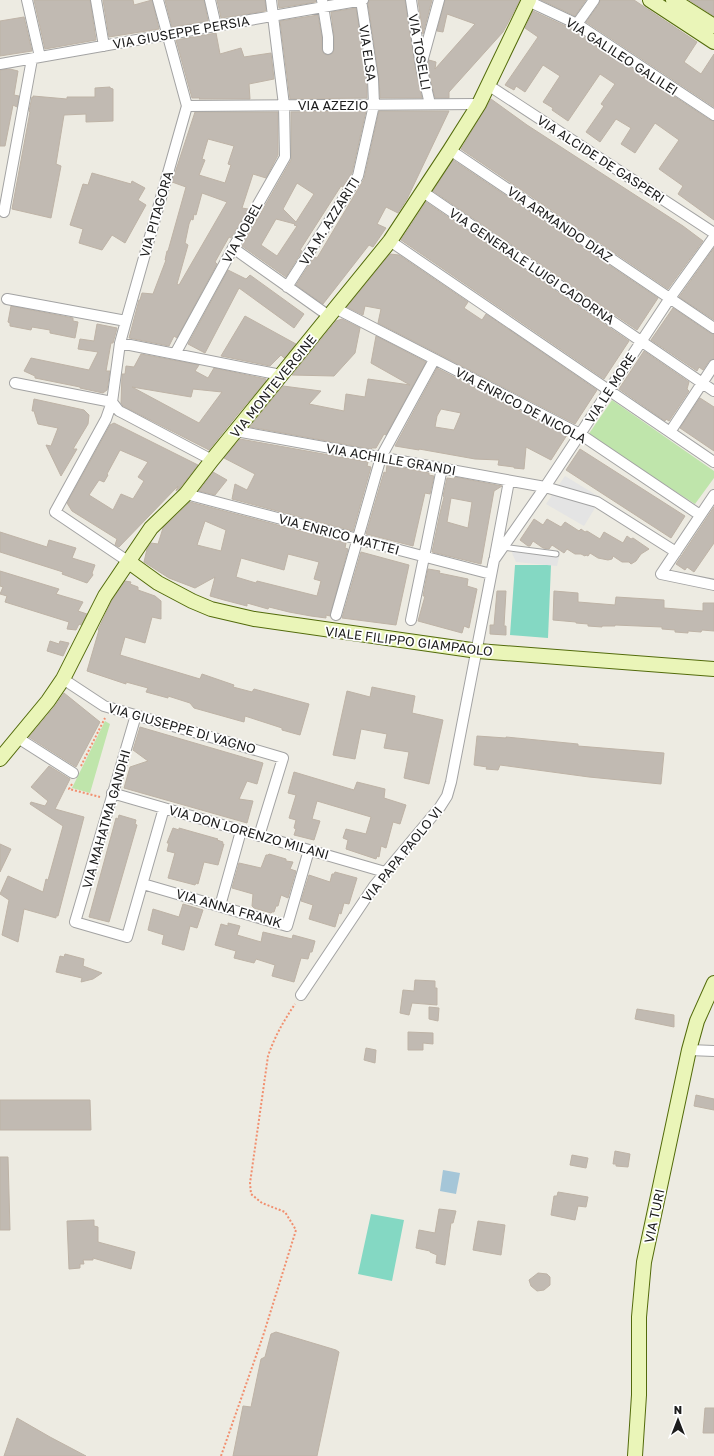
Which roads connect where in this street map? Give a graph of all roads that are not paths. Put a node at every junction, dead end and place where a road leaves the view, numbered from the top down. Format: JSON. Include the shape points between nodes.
{"nodes":[{"id":1,"x":27,"y":0,"type":"edge"},
{"id":2,"x":96,"y":0,"type":"edge"},
{"id":3,"x":158,"y":0,"type":"edge"},
{"id":4,"x":210,"y":0,"type":"edge"},
{"id":5,"x":271,"y":0,"type":"edge"},
{"id":6,"x":361,"y":0,"type":"edge"},
{"id":7,"x":411,"y":0,"type":"edge"},
{"id":8,"x":439,"y":0,"type":"edge"},
{"id":9,"x":528,"y":0,"type":"edge"},
{"id":10,"x":594,"y":0,"type":"edge"},
{"id":11,"x":650,"y":0,"type":"edge"},
{"id":12,"x":673,"y":0,"type":"edge"},
{"id":13,"x":322,"y":3,"type":"edge"},
{"id":14,"x":273,"y":15,"type":"junction"},
{"id":15,"x":577,"y":24,"type":"junction"},
{"id":16,"x":216,"y":26,"type":"junction"},
{"id":17,"x":714,"y":26,"type":"edge"},
{"id":18,"x":168,"y":35,"type":"junction"},
{"id":19,"x":714,"y":42,"type":"edge"},
{"id":20,"x":104,"y":46,"type":"junction"},
{"id":21,"x":328,"y":49,"type":"dead end"},
{"id":22,"x":36,"y":58,"type":"junction"},
{"id":23,"x":0,"y":64,"type":"edge"},
{"id":24,"x":421,"y":66,"type":"junction"},
{"id":25,"x":488,"y":85,"type":"junction"},
{"id":26,"x":430,"y":104,"type":"junction"},
{"id":27,"x":479,"y":104,"type":"junction"},
{"id":28,"x":284,"y":105,"type":"junction"},
{"id":29,"x":374,"y":105,"type":"junction"},
{"id":30,"x":187,"y":106,"type":"junction"},
{"id":31,"x":714,"y":115,"type":"edge"},
{"id":32,"x":450,"y":150,"type":"junction"},
{"id":33,"x":423,"y":192,"type":"junction"},
{"id":34,"x":4,"y":212,"type":"dead end"},
{"id":35,"x":714,"y":233,"type":"edge"},
{"id":36,"x":714,"y":237,"type":"edge"},
{"id":37,"x":390,"y":241,"type":"junction"},
{"id":38,"x":233,"y":248,"type":"junction"},
{"id":39,"x":287,"y":287,"type":"junction"},
{"id":40,"x":7,"y":298,"type":"dead end"},
{"id":41,"x":670,"y":298,"type":"junction"},
{"id":42,"x":332,"y":312,"type":"junction"},
{"id":43,"x":126,"y":321,"type":"junction"},
{"id":44,"x":714,"y":328,"type":"edge"},
{"id":45,"x":642,"y":341,"type":"junction"},
{"id":46,"x":120,"y":343,"type":"junction"},
{"id":47,"x":175,"y":354,"type":"junction"},
{"id":48,"x":434,"y":360,"type":"junction"},
{"id":49,"x":714,"y":366,"type":"edge"},
{"id":50,"x":281,"y":375,"type":"junction"},
{"id":51,"x":15,"y":383,"type":"dead end"},
{"id":52,"x":702,"y":383,"type":"junction"},
{"id":53,"x":610,"y":390,"type":"junction"},
{"id":54,"x":714,"y":391,"type":"edge"},
{"id":55,"x":112,"y":402,"type":"junction"},
{"id":56,"x":236,"y":431,"type":"junction"},
{"id":57,"x":670,"y":432,"type":"junction"},
{"id":58,"x":580,"y":434,"type":"junction"},
{"id":59,"x":381,"y":457,"type":"junction"},
{"id":60,"x":212,"y":460,"type":"junction"},
{"id":61,"x":714,"y":462,"type":"edge"},
{"id":62,"x":442,"y":468,"type":"junction"},
{"id":63,"x":509,"y":481,"type":"junction"},
{"id":64,"x":545,"y":487,"type":"junction"},
{"id":65,"x":186,"y":494,"type":"junction"},
{"id":66,"x":714,"y":495,"type":"edge"},
{"id":67,"x":700,"y":515,"type":"junction"},
{"id":68,"x":357,"y":539,"type":"junction"},
{"id":69,"x":503,"y":547,"type":"junction"},
{"id":70,"x":676,"y":552,"type":"junction"},
{"id":71,"x":556,"y":554,"type":"dead end"},
{"id":72,"x":424,"y":557,"type":"junction"},
{"id":73,"x":494,"y":560,"type":"junction"},
{"id":74,"x":129,"y":562,"type":"junction"},
{"id":75,"x":491,"y":574,"type":"junction"},
{"id":76,"x":714,"y":585,"type":"edge"},
{"id":77,"x":336,"y":614,"type":"dead end"},
{"id":78,"x":411,"y":620,"type":"dead end"},
{"id":79,"x":478,"y":651,"type":"junction"},
{"id":80,"x":711,"y":668,"type":"edge"},
{"id":81,"x":63,"y":679,"type":"junction"},
{"id":82,"x":136,"y":715,"type":"junction"},
{"id":83,"x":18,"y":738,"type":"junction"},
{"id":84,"x":0,"y":759,"type":"edge"},
{"id":85,"x":75,"y":774,"type":"road end"},
{"id":86,"x":111,"y":797,"type":"junction"},
{"id":87,"x":164,"y":808,"type":"junction"},
{"id":88,"x":241,"y":831,"type":"junction"},
{"id":89,"x":259,"y":836,"type":"junction"},
{"id":90,"x":309,"y":850,"type":"junction"},
{"id":91,"x":385,"y":872,"type":"junction"},
{"id":92,"x":143,"y":884,"type":"junction"},
{"id":93,"x":220,"y":906,"type":"junction"},
{"id":94,"x":714,"y":983,"type":"edge"},
{"id":95,"x":301,"y":995,"type":"road end"},
{"id":96,"x":689,"y":1050,"type":"junction"},
{"id":97,"x":714,"y":1051,"type":"edge"},
{"id":98,"x":634,"y":1456,"type":"edge"}],
"edges":[{"from":1,"to":22,"type":"street"},
{"from":2,"to":20,"type":"street"},
{"from":3,"to":18,"type":"street"},
{"from":4,"to":16,"type":"street"},
{"from":5,"to":14,"type":"street","name":"VIA NOBEL"},
{"from":6,"to":13,"type":"street","name":"VIA GIUSEPPE PERSIA"},
{"from":6,"to":29,"type":"street","name":"VIA ELSA","via":[[373,78]]},
{"from":7,"to":24,"type":"street","name":"VIA TOSELLI"},
{"from":8,"to":24,"type":"street"},
{"from":9,"to":15,"type":"street","name":"VIA GALILEO GALILEI"},
{"from":9,"to":25,"type":"street","name":"VIA MONTEVERGINE"},
{"from":10,"to":15,"type":"street"},
{"from":11,"to":19,"type":"street"},
{"from":12,"to":17,"type":"street"},
{"from":13,"to":14,"type":"street","name":"VIA GIUSEPPE PERSIA"},
{"from":13,"to":21,"type":"street"},
{"from":14,"to":16,"type":"street","name":"VIA GIUSEPPE PERSIA"},
{"from":14,"to":28,"type":"street","name":"VIA NOBEL"},
{"from":15,"to":31,"type":"street","name":"VIA GALILEO GALILEI"},
{"from":16,"to":18,"type":"street","name":"VIA GIUSEPPE PERSIA"},
{"from":18,"to":20,"type":"street","name":"VIA GIUSEPPE PERSIA"},
{"from":18,"to":30,"type":"street"},
{"from":20,"to":22,"type":"street","name":"VIA GIUSEPPE PERSIA"},
{"from":22,"to":23,"type":"street","name":"VIA GIUSEPPE PERSIA"},
{"from":22,"to":34,"type":"street"},
{"from":24,"to":26,"type":"street","name":"VIA TOSELLI"},
{"from":25,"to":27,"type":"street","name":"VIA MONTEVERGINE"},
{"from":25,"to":35,"type":"street","name":"VIA ALCIDE DE GASPERI"},
{"from":26,"to":27,"type":"street","name":"VIA AZEZIO"},
{"from":26,"to":29,"type":"street","name":"VIA AZEZIO"},
{"from":27,"to":32,"type":"street","name":"VIA MONTEVERGINE"},
{"from":28,"to":29,"type":"street","name":"VIA AZEZIO"},
{"from":28,"to":30,"type":"street","name":"VIA AZEZIO"},
{"from":28,"to":38,"type":"street","name":"VIA NOBEL","via":[[285,157]]},
{"from":29,"to":39,"type":"street","name":"VIA M. AZZARITI","via":[[358,176]]},
{"from":30,"to":43,"type":"street","name":"VIA PITAGORA"},
{"from":32,"to":33,"type":"street","name":"VIA MONTEVERGINE"},
{"from":32,"to":41,"type":"street","name":"VIA ARMANDO DIAZ"},
{"from":33,"to":37,"type":"street","name":"VIA MONTEVERGINE"},
{"from":33,"to":45,"type":"street","name":"VIA GENERALE LUIGI CADORNA"},
{"from":36,"to":41,"type":"street","name":"VIA LE MORE"},
{"from":37,"to":42,"type":"street","name":"VIA MONTEVERGINE"},
{"from":37,"to":53,"type":"street"},
{"from":38,"to":39,"type":"street","name":"VIA ENRICO DE NICOLA"},
{"from":38,"to":47,"type":"street","name":"VIA NOBEL"},
{"from":39,"to":42,"type":"street","name":"VIA ENRICO DE NICOLA"},
{"from":40,"to":43,"type":"street"},
{"from":41,"to":44,"type":"street","name":"VIA ARMANDO DIAZ"},
{"from":41,"to":45,"type":"street","name":"VIA LE MORE"},
{"from":42,"to":48,"type":"street","name":"VIA ENRICO DE NICOLA"},
{"from":42,"to":50,"type":"street","name":"VIA MONTEVERGINE"},
{"from":43,"to":46,"type":"street","name":"VIA PITAGORA"},
{"from":45,"to":52,"type":"street","name":"VIA GENERALE LUIGI CADORNA"},
{"from":45,"to":53,"type":"street","name":"VIA LE MORE"},
{"from":46,"to":47,"type":"street"},
{"from":46,"to":55,"type":"street","name":"VIA PITAGORA"},
{"from":47,"to":50,"type":"street"},
{"from":48,"to":58,"type":"street","name":"VIA ENRICO DE NICOLA"},
{"from":48,"to":59,"type":"street"},
{"from":49,"to":52,"type":"street"},
{"from":50,"to":56,"type":"street","name":"VIA MONTEVERGINE"},
{"from":51,"to":55,"type":"street"},
{"from":52,"to":54,"type":"street","name":"VIA GENERALE LUIGI CADORNA"},
{"from":52,"to":57,"type":"street"},
{"from":53,"to":57,"type":"street"},
{"from":53,"to":58,"type":"street","name":"VIA LE MORE"},
{"from":55,"to":60,"type":"street","via":[[119,411]]},
{"from":55,"to":74,"type":"street","name":"VIA PITAGORA","via":[[106,419],[55,512]]},
{"from":56,"to":59,"type":"street","name":"VIA ACHILLE GRANDI"},
{"from":56,"to":60,"type":"street","name":"VIA MONTEVERGINE"},
{"from":57,"to":61,"type":"street"},
{"from":58,"to":64,"type":"street","name":"VIA LE MORE"},
{"from":58,"to":67,"type":"street","name":"VIA ENRICO DE NICOLA"},
{"from":59,"to":62,"type":"street","name":"VIA ACHILLE GRANDI"},
{"from":59,"to":68,"type":"street"},
{"from":60,"to":65,"type":"street","name":"VIA MONTEVERGINE"},
{"from":62,"to":63,"type":"street","name":"VIA ACHILLE GRANDI"},
{"from":62,"to":72,"type":"street"},
{"from":63,"to":64,"type":"street","name":"VIA ACHILLE GRANDI"},
{"from":63,"to":73,"type":"street","name":"VIA LE MORE"},
{"from":64,"to":69,"type":"street","name":"VIA LE MORE"},
{"from":64,"to":70,"type":"street","name":"VIA ACHILLE GRANDI","via":[[597,502]]},
{"from":65,"to":68,"type":"street","name":"VIA ENRICO MATTEI"},
{"from":65,"to":74,"type":"street","name":"VIA MONTEVERGINE","via":[[151,528]]},
{"from":66,"to":67,"type":"street"},
{"from":67,"to":70,"type":"street"},
{"from":68,"to":72,"type":"street","name":"VIA ENRICO MATTEI"},
{"from":68,"to":77,"type":"street"},
{"from":69,"to":71,"type":"lane"},
{"from":69,"to":73,"type":"street","name":"VIA LE MORE"},
{"from":70,"to":76,"type":"street","via":[[661,574]]},
{"from":72,"to":75,"type":"street","name":"VIA ENRICO MATTEI"},
{"from":72,"to":78,"type":"street"},
{"from":73,"to":75,"type":"street","name":"VIA LE MORE"},
{"from":74,"to":79,"type":"street","name":"VIALE FILIPPO GIAMPAOLO","via":[[173,592],[232,614],[285,624]]},
{"from":74,"to":81,"type":"street","name":"VIA MONTEVERGINE","via":[[105,596]]},
{"from":75,"to":79,"type":"street","name":"VIA LE MORE"},
{"from":79,"to":80,"type":"street","name":"VIALE FILIPPO GIAMPAOLO"},
{"from":79,"to":91,"type":"street","name":"VIA PAPA PAOLO VI","via":[[447,796]]},
{"from":81,"to":82,"type":"street","name":"VIA GIUSEPPE DI VAGNO","via":[[104,706]]},
{"from":81,"to":83,"type":"street","name":"VIA MONTEVERGINE"},
{"from":82,"to":86,"type":"street","name":"VIA MAHATMA GANDHI"},
{"from":82,"to":89,"type":"street","name":"VIA GIUSEPPE DI VAGNO","via":[[283,758]]},
{"from":83,"to":84,"type":"street","name":"VIA MONTEVERGINE"},
{"from":83,"to":85,"type":"street"},
{"from":86,"to":87,"type":"street","name":"VIA DON LORENZO MILANI"},
{"from":86,"to":92,"type":"street","name":"VIA MAHATMA GANDHI","via":[[76,922],[127,937]]},
{"from":87,"to":88,"type":"street","name":"VIA DON LORENZO MILANI"},
{"from":87,"to":92,"type":"street"},
{"from":88,"to":89,"type":"street","name":"VIA DON LORENZO MILANI"},
{"from":88,"to":93,"type":"street"},
{"from":89,"to":90,"type":"street","name":"VIA DON LORENZO MILANI"},
{"from":90,"to":91,"type":"street","name":"VIA DON LORENZO MILANI"},
{"from":90,"to":93,"type":"street","name":"VIA ANNA FRANK","via":[[287,926]]},
{"from":91,"to":95,"type":"street","name":"VIA PAPA PAOLO VI"},
{"from":92,"to":93,"type":"street","name":"VIA ANNA FRANK"},
{"from":94,"to":96,"type":"street","name":"VIA TURI","via":[[697,1021]]},
{"from":96,"to":97,"type":"street"},
{"from":96,"to":98,"type":"street","name":"VIA TURI","via":[[644,1262],[639,1317],[639,1395]]}]}
